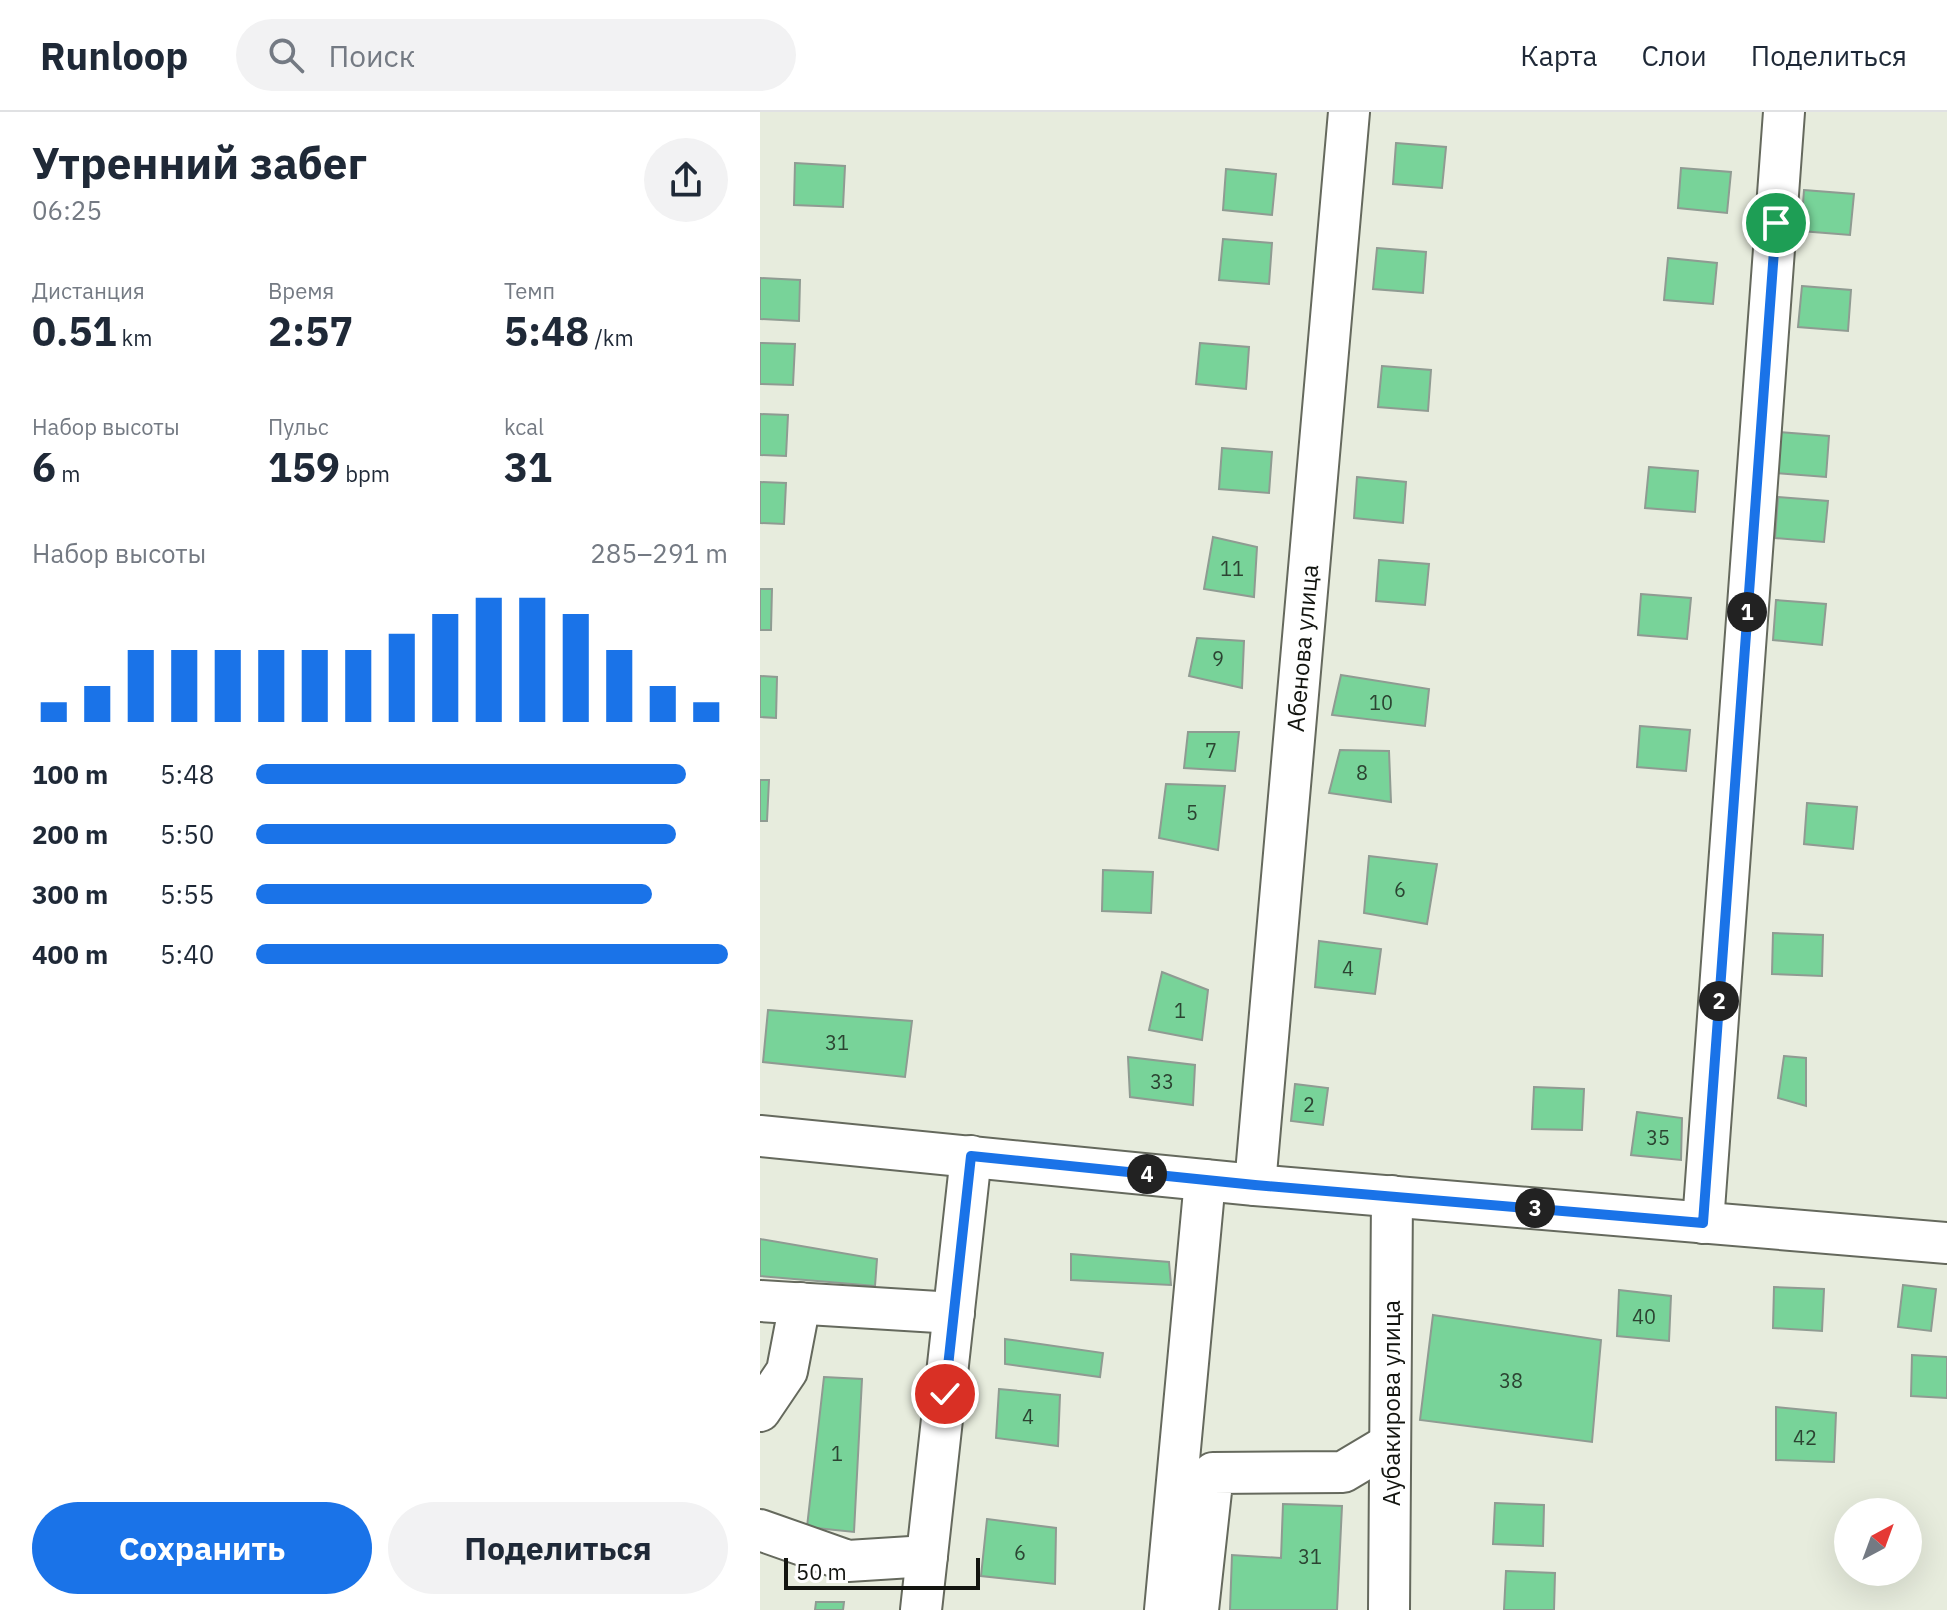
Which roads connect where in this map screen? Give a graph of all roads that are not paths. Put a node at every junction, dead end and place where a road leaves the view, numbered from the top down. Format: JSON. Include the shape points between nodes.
{"nodes":[{"id":1,"x":1349,"y":112,"type":"edge"},
{"id":2,"x":1784,"y":112,"type":"edge"},
{"id":3,"x":760,"y":1136,"type":"edge"},
{"id":4,"x":971,"y":1156,"type":"junction"},
{"id":5,"x":1205,"y":1180,"type":"junction"},
{"id":6,"x":1255,"y":1185,"type":"junction"},
{"id":7,"x":1392,"y":1196,"type":"junction"},
{"id":8,"x":1703,"y":1223,"type":"junction"},
{"id":9,"x":1947,"y":1243,"type":"edge"},
{"id":10,"x":760,"y":1301,"type":"edge"},
{"id":11,"x":800,"y":1303,"type":"junction"},
{"id":12,"x":954,"y":1313,"type":"junction"},
{"id":13,"x":760,"y":1411,"type":"edge"},
{"id":14,"x":1390,"y":1444,"type":"junction"},
{"id":15,"x":760,"y":1530,"type":"edge"},
{"id":16,"x":927,"y":1556,"type":"junction"},
{"id":17,"x":921,"y":1610,"type":"edge"},
{"id":18,"x":1165,"y":1610,"type":"edge"},
{"id":19,"x":1198,"y":1610,"type":"edge"},
{"id":20,"x":1389,"y":1610,"type":"edge"}],
"edges":[{"from":1,"to":6,"type":"street","name":"Абенова улица"},
{"from":2,"to":8,"type":"street"},
{"from":3,"to":4,"type":"street"},
{"from":4,"to":5,"type":"street"},
{"from":4,"to":12,"type":"street"},
{"from":5,"to":6,"type":"street"},
{"from":5,"to":18,"type":"street"},
{"from":6,"to":7,"type":"street"},
{"from":7,"to":8,"type":"street"},
{"from":7,"to":14,"type":"street","name":"Аубакирова улица"},
{"from":8,"to":9,"type":"street"},
{"from":10,"to":11,"type":"street"},
{"from":11,"to":12,"type":"street"},
{"from":11,"to":13,"type":"street","via":[[787,1371]]},
{"from":12,"to":16,"type":"street"},
{"from":14,"to":19,"type":"street","via":[[1343,1472],[1213,1473]]},
{"from":14,"to":20,"type":"street","name":"Аубакирова улица"},
{"from":15,"to":16,"type":"street","via":[[848,1561]]},
{"from":16,"to":17,"type":"street"}]}
